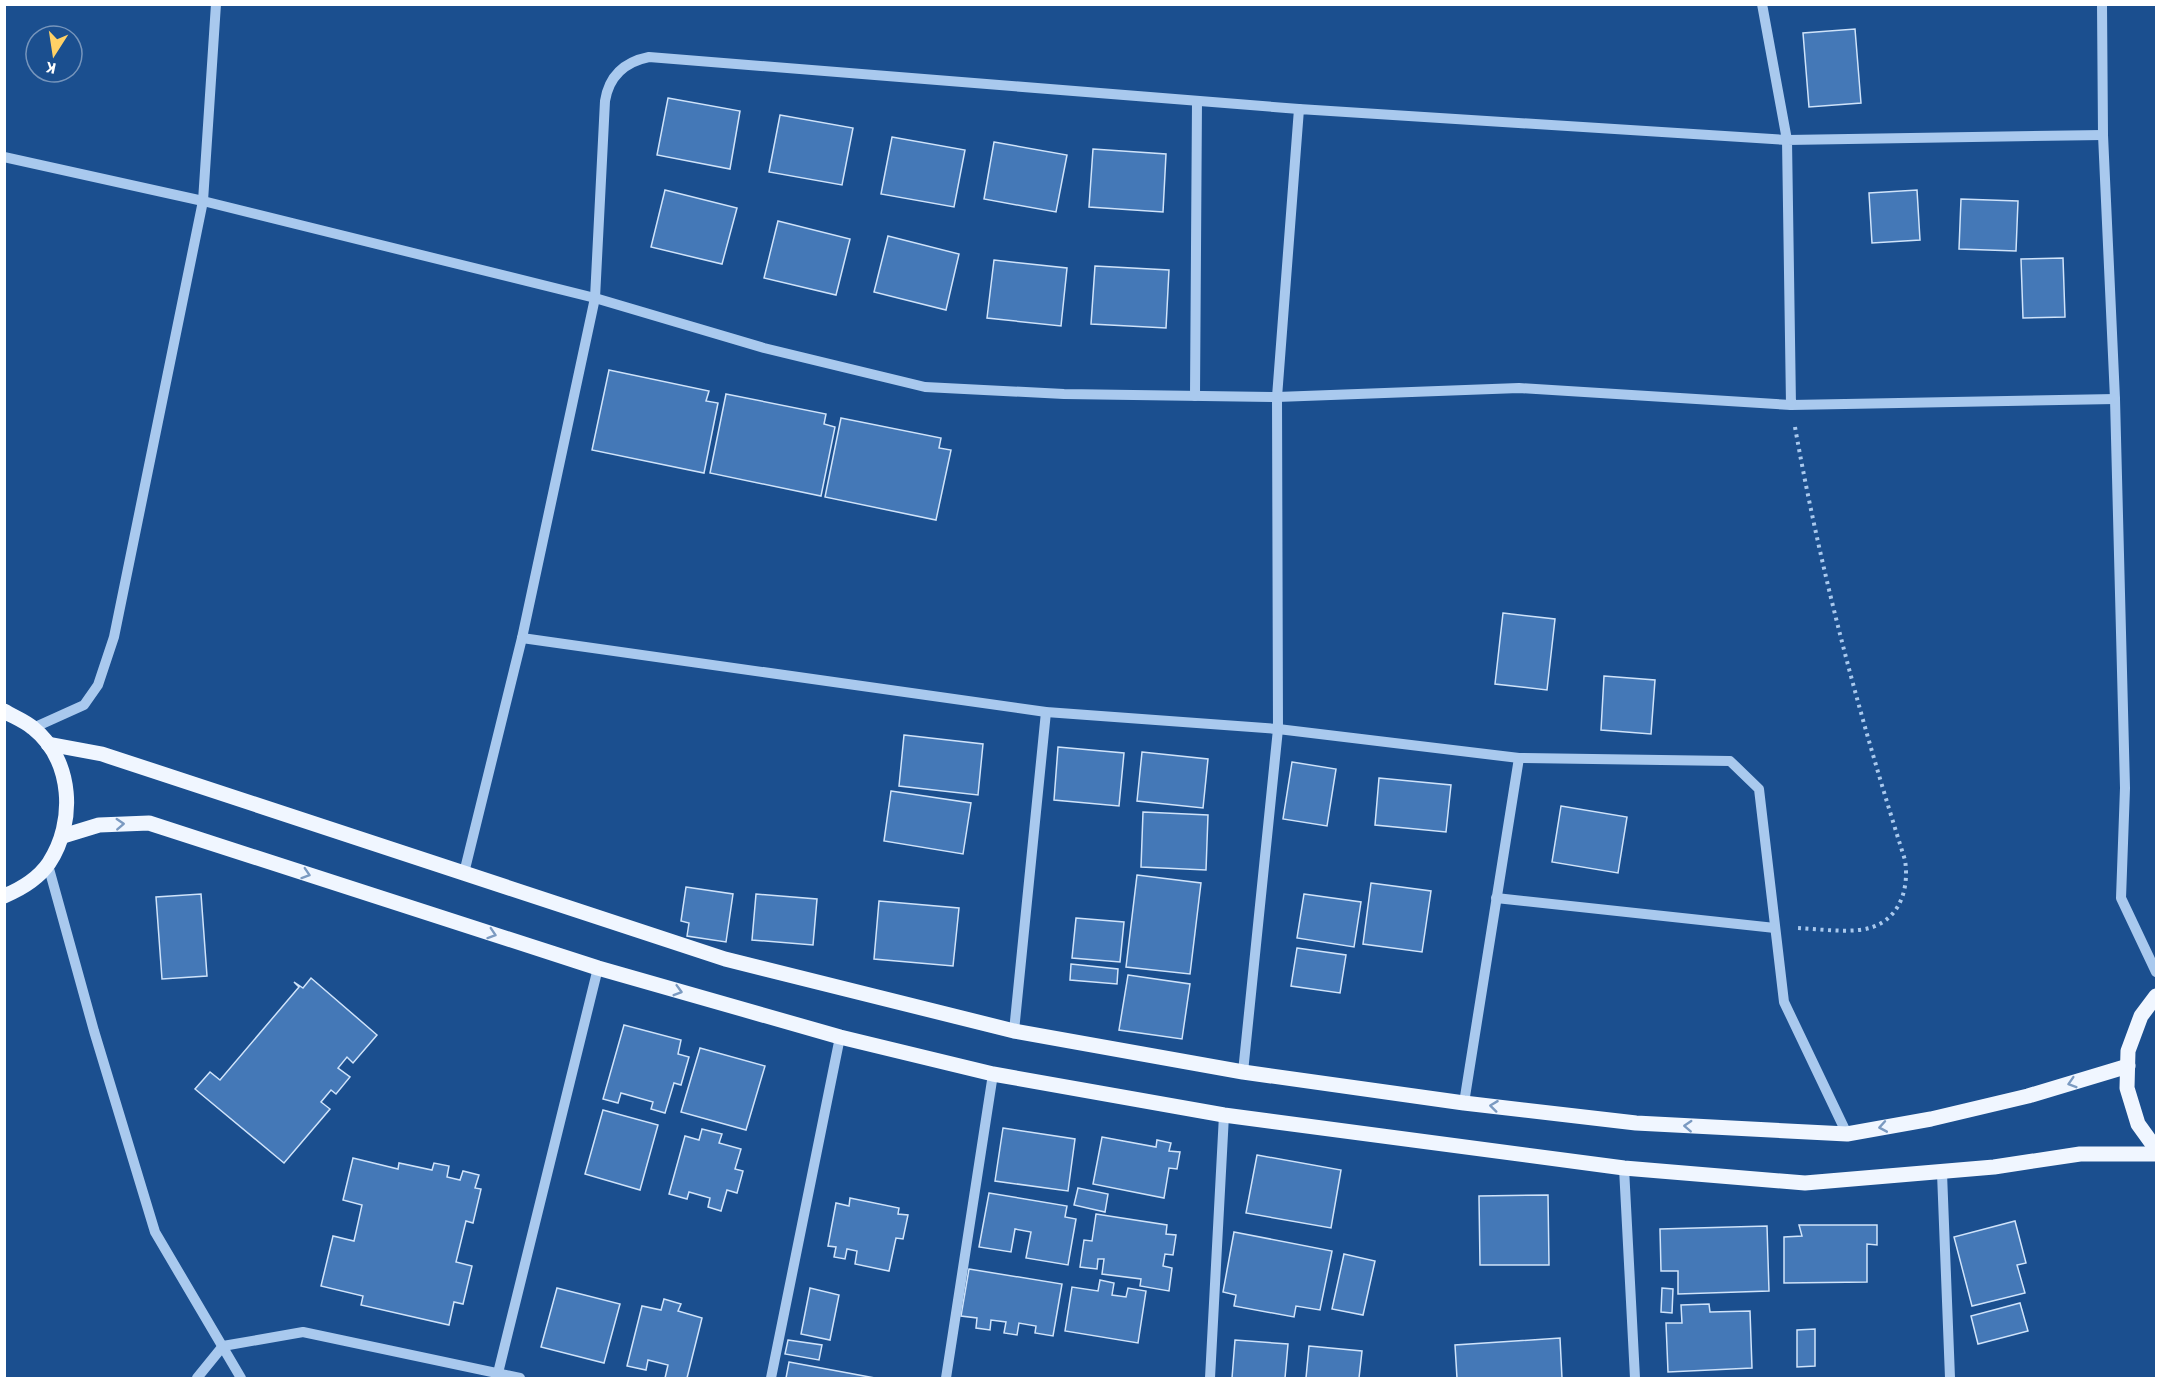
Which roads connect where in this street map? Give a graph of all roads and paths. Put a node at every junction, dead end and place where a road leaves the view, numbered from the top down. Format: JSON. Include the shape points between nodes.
{"nodes":[{"id":1,"x":216,"y":4,"type":"edge"},
{"id":2,"x":1761,"y":4,"type":"edge"},
{"id":3,"x":2102,"y":4,"type":"edge"},
{"id":4,"x":1197,"y":102,"type":"junction"},
{"id":5,"x":1299,"y":109,"type":"junction"},
{"id":6,"x":2103,"y":135,"type":"junction"},
{"id":7,"x":1787,"y":140,"type":"junction"},
{"id":8,"x":4,"y":157,"type":"edge"},
{"id":9,"x":203,"y":201,"type":"junction"},
{"id":10,"x":595,"y":298,"type":"junction"},
{"id":11,"x":1196,"y":396,"type":"junction"},
{"id":12,"x":1277,"y":397,"type":"junction"},
{"id":13,"x":2115,"y":399,"type":"junction"},
{"id":14,"x":1791,"y":405,"type":"junction"},
{"id":15,"x":522,"y":638,"type":"junction"},
{"id":16,"x":4,"y":711,"type":"edge"},
{"id":17,"x":1046,"y":712,"type":"junction"},
{"id":18,"x":33,"y":728,"type":"junction"},
{"id":19,"x":1278,"y":729,"type":"junction"},
{"id":20,"x":48,"y":744,"type":"junction"},
{"id":21,"x":1519,"y":758,"type":"junction"},
{"id":22,"x":63,"y":836,"type":"junction"},
{"id":23,"x":48,"y":865,"type":"junction"},
{"id":24,"x":465,"y":873,"type":"junction"},
{"id":25,"x":4,"y":896,"type":"edge"},
{"id":26,"x":1496,"y":898,"type":"junction"},
{"id":27,"x":1775,"y":928,"type":"junction"},
{"id":28,"x":597,"y":969,"type":"junction"},
{"id":29,"x":2157,"y":972,"type":"edge"},
{"id":30,"x":2157,"y":996,"type":"edge"},
{"id":31,"x":1014,"y":1031,"type":"junction"},
{"id":32,"x":840,"y":1037,"type":"junction"},
{"id":33,"x":2128,"y":1066,"type":"junction"},
{"id":34,"x":1243,"y":1072,"type":"junction"},
{"id":35,"x":993,"y":1074,"type":"junction"},
{"id":36,"x":1464,"y":1103,"type":"junction"},
{"id":37,"x":1224,"y":1115,"type":"junction"},
{"id":38,"x":1847,"y":1134,"type":"junction"},
{"id":39,"x":2157,"y":1151,"type":"edge"},
{"id":40,"x":1624,"y":1168,"type":"junction"},
{"id":41,"x":1942,"y":1173,"type":"junction"},
{"id":42,"x":223,"y":1346,"type":"junction"},
{"id":43,"x":498,"y":1373,"type":"junction"},
{"id":44,"x":197,"y":1378,"type":"edge"},
{"id":45,"x":241,"y":1378,"type":"edge"},
{"id":46,"x":520,"y":1378,"type":"edge"},
{"id":47,"x":771,"y":1378,"type":"edge"},
{"id":48,"x":945,"y":1378,"type":"edge"},
{"id":49,"x":1210,"y":1378,"type":"edge"},
{"id":50,"x":1635,"y":1378,"type":"edge"},
{"id":51,"x":1950,"y":1378,"type":"edge"}],
"edges":[{"from":1,"to":9,"type":"street"},
{"from":2,"to":7,"type":"street"},
{"from":3,"to":6,"type":"street"},
{"from":4,"to":5,"type":"street"},
{"from":4,"to":10,"type":"street","via":[[638,59],[618,71],[606,90]]},
{"from":4,"to":11,"type":"street"},
{"from":5,"to":7,"type":"street"},
{"from":5,"to":12,"type":"street"},
{"from":6,"to":7,"type":"street"},
{"from":6,"to":13,"type":"street"},
{"from":7,"to":14,"type":"street"},
{"from":8,"to":9,"type":"street"},
{"from":9,"to":10,"type":"street"},
{"from":9,"to":18,"type":"street","via":[[114,637],[98,685],[84,705]]},
{"from":10,"to":11,"type":"street","via":[[764,348],[925,387]]},
{"from":10,"to":15,"type":"street"},
{"from":11,"to":12,"type":"street"},
{"from":12,"to":14,"type":"street","via":[[1519,388]]},
{"from":12,"to":19,"type":"street"},
{"from":13,"to":14,"type":"street"},
{"from":13,"to":29,"type":"street","via":[[2125,788],[2121,898]]},
{"from":14,"to":27,"type":"path","via":[[1809,508],[1872,757],[1907,877],[1900,903],[1884,921],[1872,927]]},
{"from":15,"to":17,"type":"street"},
{"from":15,"to":24,"type":"street"},
{"from":16,"to":18,"type":"main road"},
{"from":17,"to":19,"type":"street"},
{"from":17,"to":31,"type":"street"},
{"from":18,"to":20,"type":"main road"},
{"from":19,"to":21,"type":"street"},
{"from":19,"to":34,"type":"street"},
{"from":20,"to":22,"type":"main road","via":[[63,773],[68,804]]},
{"from":20,"to":24,"type":"main road","via":[[102,754]]},
{"from":21,"to":26,"type":"street"},
{"from":21,"to":27,"type":"street","via":[[1730,761],[1759,789]]},
{"from":22,"to":23,"type":"main road"},
{"from":22,"to":28,"type":"main road","one_way":true,"via":[[99,825],[149,823]]},
{"from":23,"to":25,"type":"main road","via":[[24,887]]},
{"from":23,"to":42,"type":"street","via":[[155,1232]]},
{"from":24,"to":31,"type":"main road","via":[[725,959]]},
{"from":26,"to":27,"type":"street"},
{"from":26,"to":36,"type":"street"},
{"from":27,"to":38,"type":"street","via":[[1784,1002]]},
{"from":28,"to":32,"type":"main road","one_way":true},
{"from":28,"to":43,"type":"street"},
{"from":30,"to":33,"type":"main road","via":[[2141,1016],[2128,1051]]},
{"from":31,"to":34,"type":"main road"},
{"from":32,"to":35,"type":"main road"},
{"from":32,"to":47,"type":"street"},
{"from":33,"to":38,"type":"main road","one_way":true,"via":[[2028,1096]]},
{"from":33,"to":39,"type":"main road","via":[[2127,1088],[2138,1124]]},
{"from":34,"to":36,"type":"main road"},
{"from":35,"to":37,"type":"main road"},
{"from":35,"to":48,"type":"street"},
{"from":38,"to":36,"type":"main road","one_way":true,"via":[[1636,1123]]},
{"from":37,"to":40,"type":"main road"},
{"from":37,"to":49,"type":"street"},
{"from":39,"to":41,"type":"main road","via":[[2080,1154]]},
{"from":40,"to":41,"type":"main road","via":[[1805,1184]]},
{"from":40,"to":50,"type":"street"},
{"from":41,"to":51,"type":"street"},
{"from":42,"to":43,"type":"street","via":[[303,1332]]},
{"from":42,"to":44,"type":"street"},
{"from":42,"to":45,"type":"street"},
{"from":43,"to":46,"type":"street"}]}
